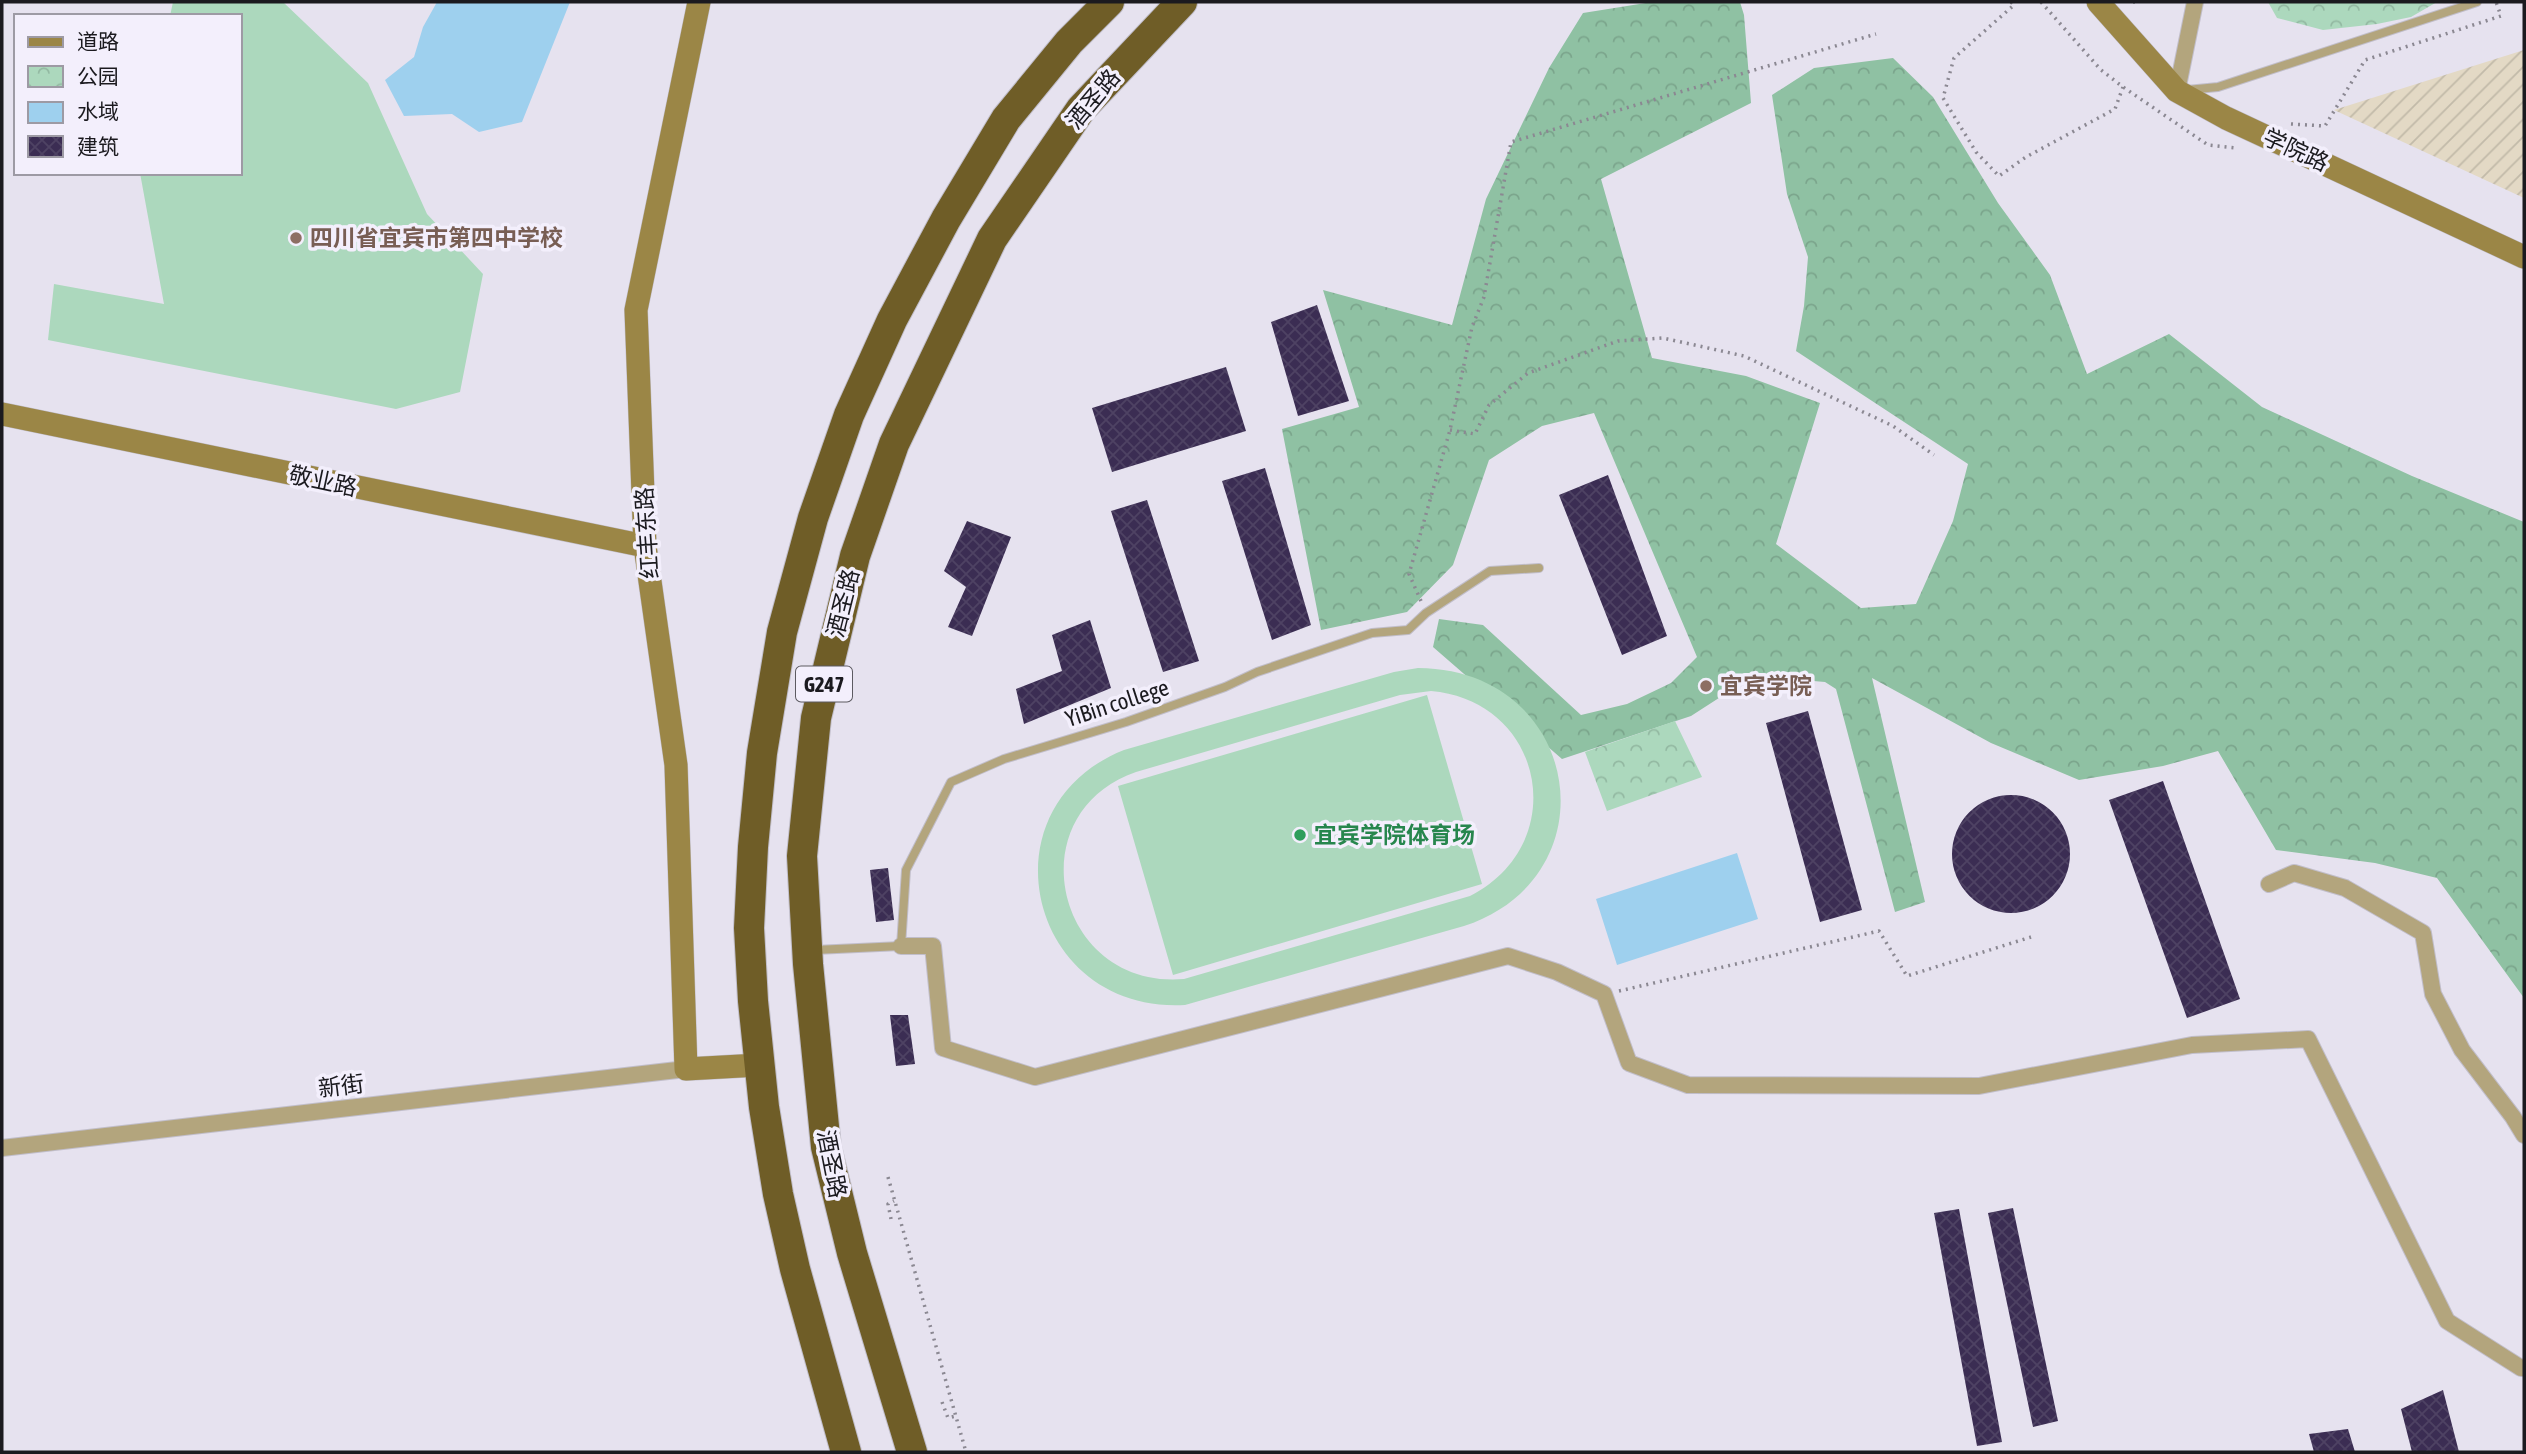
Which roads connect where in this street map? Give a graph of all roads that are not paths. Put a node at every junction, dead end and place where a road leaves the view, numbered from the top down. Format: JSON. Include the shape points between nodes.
{"nodes":[{"id":1,"x":699,"y":2,"type":"edge"},
{"id":2,"x":1109,"y":2,"type":"edge"},
{"id":3,"x":1182,"y":2,"type":"edge"},
{"id":4,"x":2098,"y":2,"type":"edge"},
{"id":5,"x":2195,"y":2,"type":"edge"},
{"id":6,"x":2477,"y":2,"type":"edge"},
{"id":7,"x":2177,"y":91,"type":"junction"},
{"id":8,"x":2524,"y":257,"type":"edge"},
{"id":9,"x":2,"y":414,"type":"edge"},
{"id":10,"x":645,"y":547,"type":"junction"},
{"id":11,"x":1539,"y":568,"type":"dead end"},
{"id":12,"x":2269,"y":884,"type":"dead end"},
{"id":13,"x":901,"y":946,"type":"junction"},
{"id":14,"x":808,"y":951,"type":"junction"},
{"id":15,"x":759,"y":1065,"type":"junction"},
{"id":16,"x":686,"y":1069,"type":"junction"},
{"id":17,"x":2524,"y":1135,"type":"edge"},
{"id":18,"x":2,"y":1148,"type":"edge"},
{"id":19,"x":2524,"y":1368,"type":"edge"},
{"id":20,"x":846,"y":1452,"type":"edge"},
{"id":21,"x":912,"y":1452,"type":"edge"}],
"edges":[{"from":1,"to":10,"type":"street","name":"红丰东路","via":[[636,310]]},
{"from":2,"to":15,"type":"highway","number":"G247","via":[[1069,42],[1006,119],[946,219],[892,320],[849,415],[813,518],[782,632],[753,847],[749,928]]},
{"from":3,"to":14,"type":"highway","name":"酒圣路","number":"G247","via":[[1080,109],[992,239],[894,444],[855,556],[816,718],[802,856]]},
{"from":4,"to":7,"type":"street","name":"学院路"},
{"from":5,"to":7,"type":"street"},
{"from":6,"to":7,"type":"lane","via":[[2218,87]]},
{"from":7,"to":8,"type":"street","name":"学院路"},
{"from":9,"to":10,"type":"street","name":"敬业路"},
{"from":10,"to":16,"type":"street","name":"红丰东路","via":[[676,765]]},
{"from":11,"to":13,"type":"lane","name":"YiBin college","via":[[1490,571],[1408,630],[1372,633],[951,782],[906,870]]},
{"from":12,"to":17,"type":"street","via":[[2294,873],[2345,888],[2423,933],[2433,994],[2462,1050]]},
{"from":13,"to":14,"type":"lane"},
{"from":13,"to":19,"type":"street","via":[[933,946],[943,1048],[1035,1077],[1508,956],[1604,994],[1629,1063],[1688,1085],[1979,1086],[2192,1045],[2308,1039],[2447,1321]]},
{"from":14,"to":21,"type":"highway","name":"酒圣路","number":"G247","via":[[826,1147],[852,1253]]},
{"from":15,"to":16,"type":"street"},
{"from":15,"to":20,"type":"highway","number":"G247","via":[[778,1194]]},
{"from":16,"to":18,"type":"street","name":"新街"}]}
